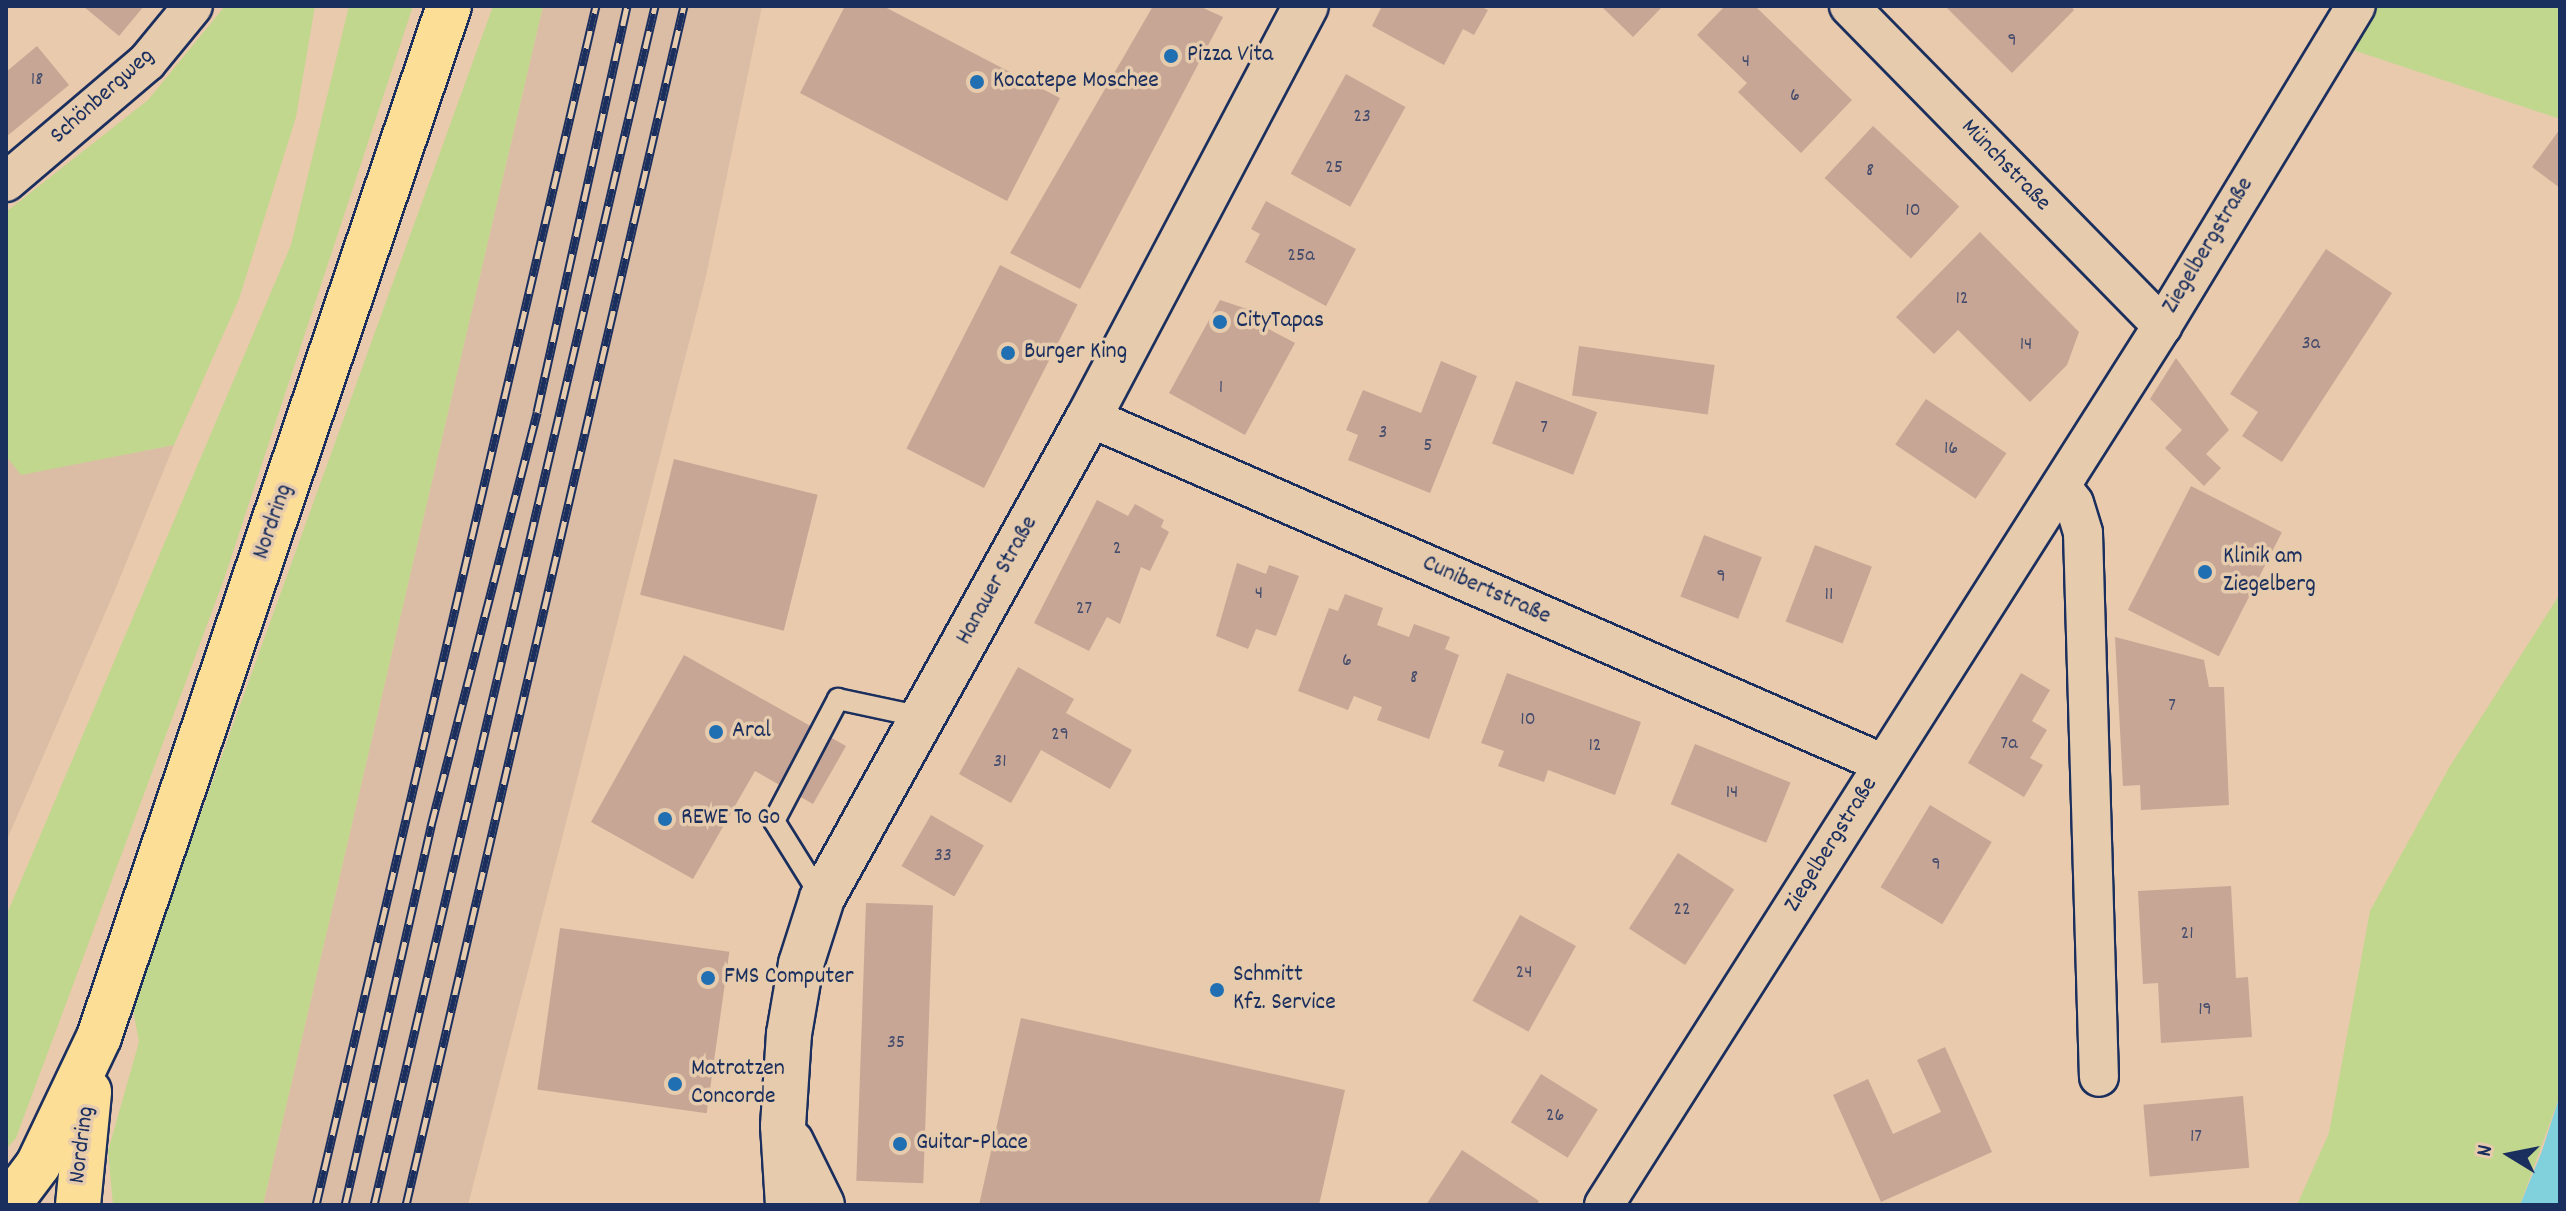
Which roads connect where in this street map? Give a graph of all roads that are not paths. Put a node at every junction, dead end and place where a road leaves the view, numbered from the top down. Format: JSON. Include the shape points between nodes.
{"nodes":[{"id":1,"x":193,"y":6,"type":"edge"},
{"id":2,"x":449,"y":6,"type":"edge"},
{"id":3,"x":1306,"y":6,"type":"edge"},
{"id":4,"x":1849,"y":6,"type":"edge"},
{"id":5,"x":2356,"y":6,"type":"edge"},
{"id":6,"x":6,"y":182,"type":"edge"},
{"id":7,"x":2162,"y":326,"type":"junction"},
{"id":8,"x":1089,"y":417,"type":"junction"},
{"id":9,"x":2061,"y":486,"type":"junction"},
{"id":10,"x":922,"y":717,"type":"junction"},
{"id":11,"x":1884,"y":764,"type":"junction"},
{"id":12,"x":822,"y":898,"type":"junction"},
{"id":13,"x":99,"y":1037,"type":"junction"},
{"id":14,"x":2099,"y":1077,"type":"dead end"},
{"id":15,"x":783,"y":1126,"type":"junction"},
{"id":16,"x":784,"y":1198,"type":"edge"},
{"id":17,"x":8,"y":1205,"type":"edge"},
{"id":18,"x":78,"y":1205,"type":"edge"},
{"id":19,"x":822,"y":1205,"type":"edge"},
{"id":20,"x":1604,"y":1205,"type":"edge"}],
"edges":[{"from":1,"to":6,"type":"street","name":"Schönbergweg","via":[[147,62]]},
{"from":2,"to":13,"type":"main road","name":"Nordring"},
{"from":3,"to":8,"type":"main road","name":"Hanauer Straße"},
{"from":4,"to":7,"type":"street","name":"Münchstraße"},
{"from":5,"to":7,"type":"street","name":"Ziegelbergstraße"},
{"from":7,"to":9,"type":"street","name":"Ziegelbergstraße"},
{"from":8,"to":10,"type":"main road","name":"Hanauer Straße"},
{"from":8,"to":11,"type":"street","name":"Cunibertstraße"},
{"from":9,"to":11,"type":"street","name":"Ziegelbergstraße"},
{"from":9,"to":14,"type":"street","via":[[2074,503],[2083,533]]},
{"from":10,"to":12,"type":"main road","name":"Hanauer Straße"},
{"from":10,"to":12,"type":"lane","via":[[838,699],[774,821]]},
{"from":11,"to":20,"type":"street","name":"Ziegelbergstraße"},
{"from":12,"to":15,"type":"main road","name":"Hanauer Straße","via":[[794,999]]},
{"from":13,"to":17,"type":"main road","name":"Nordring","via":[[38,1165]]},
{"from":13,"to":18,"type":"main road","name":"Nordring","via":[[79,1144]]},
{"from":15,"to":16,"type":"main road","name":"Hanauer Straße"},
{"from":15,"to":19,"type":"main road"}]}
